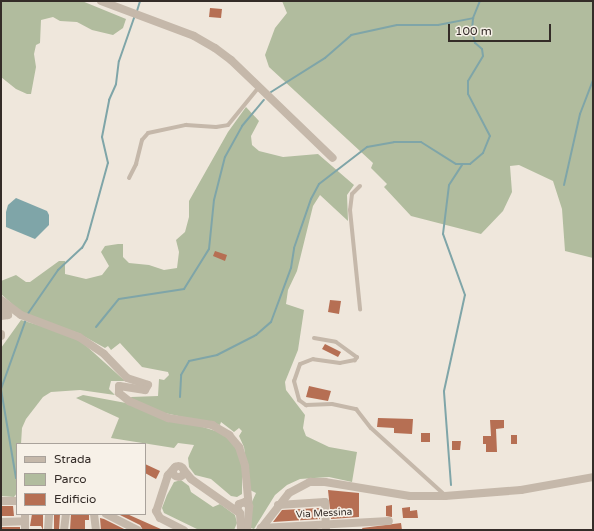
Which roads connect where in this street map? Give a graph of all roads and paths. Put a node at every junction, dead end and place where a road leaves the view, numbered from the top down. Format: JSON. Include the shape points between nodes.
{"nodes":[{"id":1,"x":101,"y":1,"type":"edge"},
{"id":2,"x":259,"y":87,"type":"junction"},
{"id":3,"x":334,"y":158,"type":"dead end"},
{"id":4,"x":129,"y":178,"type":"dead end"},
{"id":5,"x":360,"y":186,"type":"dead end"},
{"id":6,"x":1,"y":302,"type":"edge"},
{"id":7,"x":360,"y":309,"type":"dead end"},
{"id":8,"x":1,"y":316,"type":"edge"},
{"id":9,"x":314,"y":338,"type":"dead end"},
{"id":10,"x":180,"y":473,"type":"junction"},
{"id":11,"x":593,"y":477,"type":"edge"},
{"id":12,"x":164,"y":486,"type":"junction"},
{"id":13,"x":445,"y":496,"type":"junction"},
{"id":14,"x":1,"y":501,"type":"edge"},
{"id":15,"x":16,"y":501,"type":"edge"},
{"id":16,"x":278,"y":505,"type":"junction"},
{"id":17,"x":243,"y":508,"type":"junction"},
{"id":18,"x":49,"y":515,"type":"edge"},
{"id":19,"x":66,"y":515,"type":"edge"},
{"id":20,"x":95,"y":515,"type":"edge"},
{"id":21,"x":108,"y":515,"type":"edge"},
{"id":22,"x":25,"y":518,"type":"edge"},
{"id":23,"x":118,"y":521,"type":"junction"},
{"id":24,"x":389,"y":521,"type":"dead end"},
{"id":25,"x":1,"y":522,"type":"edge"},
{"id":26,"x":326,"y":527,"type":"edge"},
{"id":27,"x":260,"y":529,"type":"edge"},
{"id":28,"x":25,"y":530,"type":"edge"},
{"id":29,"x":48,"y":530,"type":"edge"},
{"id":30,"x":64,"y":530,"type":"edge"},
{"id":31,"x":96,"y":530,"type":"edge"},
{"id":32,"x":118,"y":530,"type":"edge"},
{"id":33,"x":138,"y":530,"type":"edge"},
{"id":34,"x":184,"y":530,"type":"edge"},
{"id":35,"x":241,"y":530,"type":"edge"},
{"id":36,"x":248,"y":530,"type":"edge"}],
"edges":[{"from":1,"to":2,"type":"street","via":[[200,39],[231,60]]},
{"from":2,"to":3,"type":"street"},
{"from":2,"to":4,"type":"lane","via":[[228,125],[186,126],[148,133],[142,140],[136,164]]},
{"from":5,"to":7,"type":"lane","via":[[352,194],[350,210]]},
{"from":6,"to":8,"type":"street","via":[[8,315]]},
{"from":6,"to":17,"type":"street","via":[[21,315],[80,337],[104,354],[127,378],[148,385],[145,390],[119,386],[119,393],[129,401],[168,418],[212,425],[229,435],[242,453],[247,490]]},
{"from":9,"to":13,"type":"lane","via":[[336,342],[356,357],[355,360],[340,363],[313,359],[300,364],[294,381],[298,400],[306,405],[332,404],[356,409],[371,428]]},
{"from":10,"to":12,"type":"street"},
{"from":10,"to":12,"type":"street","via":[[180,466],[175,467],[168,475]]},
{"from":10,"to":17,"type":"street","via":[[228,503]]},
{"from":11,"to":13,"type":"street","via":[[521,490]]},
{"from":12,"to":34,"type":"street","via":[[156,507],[157,515]]},
{"from":13,"to":16,"type":"street","via":[[410,496],[310,482],[289,493]]},
{"from":14,"to":15,"type":"street"},
{"from":16,"to":26,"type":"street","via":[[325,502]]},
{"from":16,"to":27,"type":"street"},
{"from":17,"to":35,"type":"street"},
{"from":17,"to":36,"type":"street"},
{"from":18,"to":29,"type":"street"},
{"from":19,"to":30,"type":"street"},
{"from":20,"to":31,"type":"street"},
{"from":21,"to":23,"type":"street"},
{"from":22,"to":25,"type":"street"},
{"from":22,"to":28,"type":"street"},
{"from":23,"to":32,"type":"street"},
{"from":23,"to":33,"type":"street"},
{"from":24,"to":26,"type":"street","name":"Via Messina"},
{"from":26,"to":27,"type":"street","name":"Via Messina"}]}
